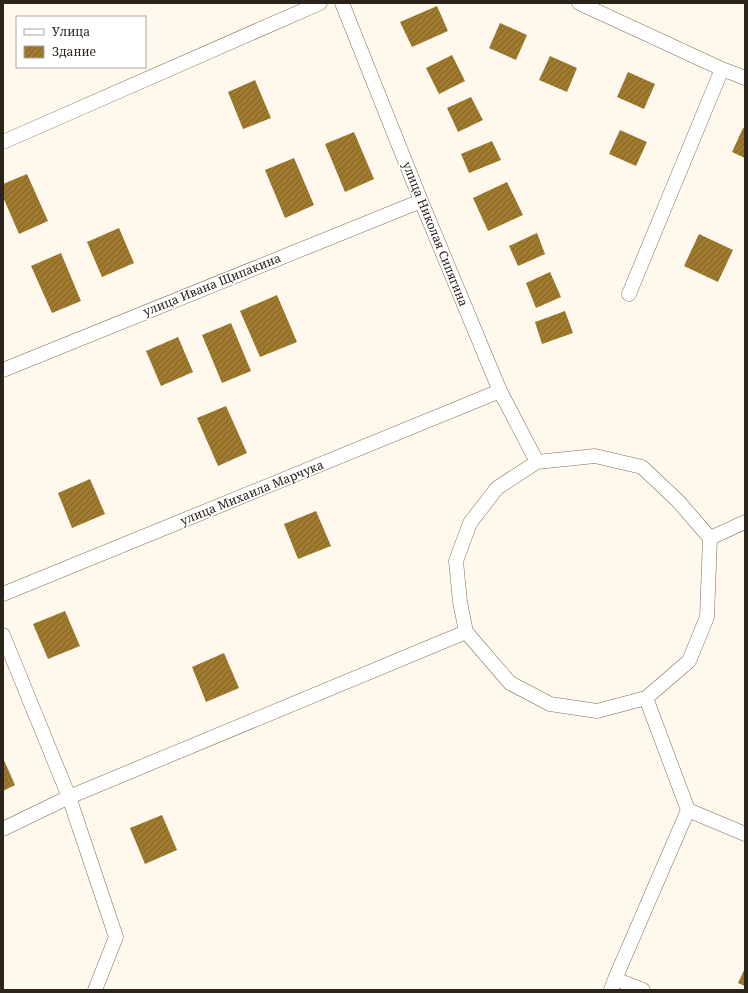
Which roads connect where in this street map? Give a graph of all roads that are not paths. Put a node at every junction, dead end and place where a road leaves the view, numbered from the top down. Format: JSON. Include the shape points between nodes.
{"nodes":[{"id":1,"x":320,"y":3,"type":"edge"},
{"id":2,"x":342,"y":3,"type":"edge"},
{"id":3,"x":579,"y":3,"type":"edge"},
{"id":4,"x":722,"y":70,"type":"junction"},
{"id":5,"x":745,"y":78,"type":"edge"},
{"id":6,"x":3,"y":142,"type":"edge"},
{"id":7,"x":421,"y":200,"type":"junction"},
{"id":8,"x":630,"y":294,"type":"dead end"},
{"id":9,"x":3,"y":370,"type":"edge"},
{"id":10,"x":500,"y":391,"type":"junction"},
{"id":11,"x":537,"y":462,"type":"junction"},
{"id":12,"x":745,"y":522,"type":"edge"},
{"id":13,"x":710,"y":538,"type":"junction"},
{"id":14,"x":3,"y":594,"type":"edge"},
{"id":15,"x":466,"y":632,"type":"junction"},
{"id":16,"x":3,"y":635,"type":"edge"},
{"id":17,"x":646,"y":698,"type":"junction"},
{"id":18,"x":69,"y":798,"type":"junction"},
{"id":19,"x":688,"y":810,"type":"junction"},
{"id":20,"x":3,"y":829,"type":"edge"},
{"id":21,"x":745,"y":834,"type":"edge"},
{"id":22,"x":613,"y":984,"type":"edge"},
{"id":23,"x":95,"y":990,"type":"edge"},
{"id":24,"x":643,"y":990,"type":"edge"}],
"edges":[{"from":1,"to":6,"type":"street"},
{"from":2,"to":7,"type":"street","name":"улица Николая Сипягина"},
{"from":3,"to":4,"type":"street"},
{"from":4,"to":5,"type":"street"},
{"from":4,"to":8,"type":"street"},
{"from":7,"to":9,"type":"street","name":"улица Ивана Щипакина"},
{"from":7,"to":10,"type":"street","name":"улица Николая Сипягина"},
{"from":10,"to":11,"type":"street","name":"улица Николая Сипягина"},
{"from":10,"to":14,"type":"street","name":"улица Михаила Марчука"},
{"from":11,"to":13,"type":"street","via":[[595,456],[642,467],[678,501]]},
{"from":11,"to":15,"type":"street","via":[[497,488],[470,523],[456,561]]},
{"from":12,"to":13,"type":"street"},
{"from":13,"to":17,"type":"street","via":[[706,616],[689,661]]},
{"from":15,"to":17,"type":"street","via":[[510,683],[550,704],[597,711]]},
{"from":15,"to":18,"type":"street"},
{"from":16,"to":18,"type":"street"},
{"from":17,"to":19,"type":"street"},
{"from":18,"to":20,"type":"street"},
{"from":18,"to":23,"type":"street","via":[[116,937]]},
{"from":19,"to":21,"type":"street"},
{"from":19,"to":22,"type":"street"},
{"from":22,"to":24,"type":"street"}]}
